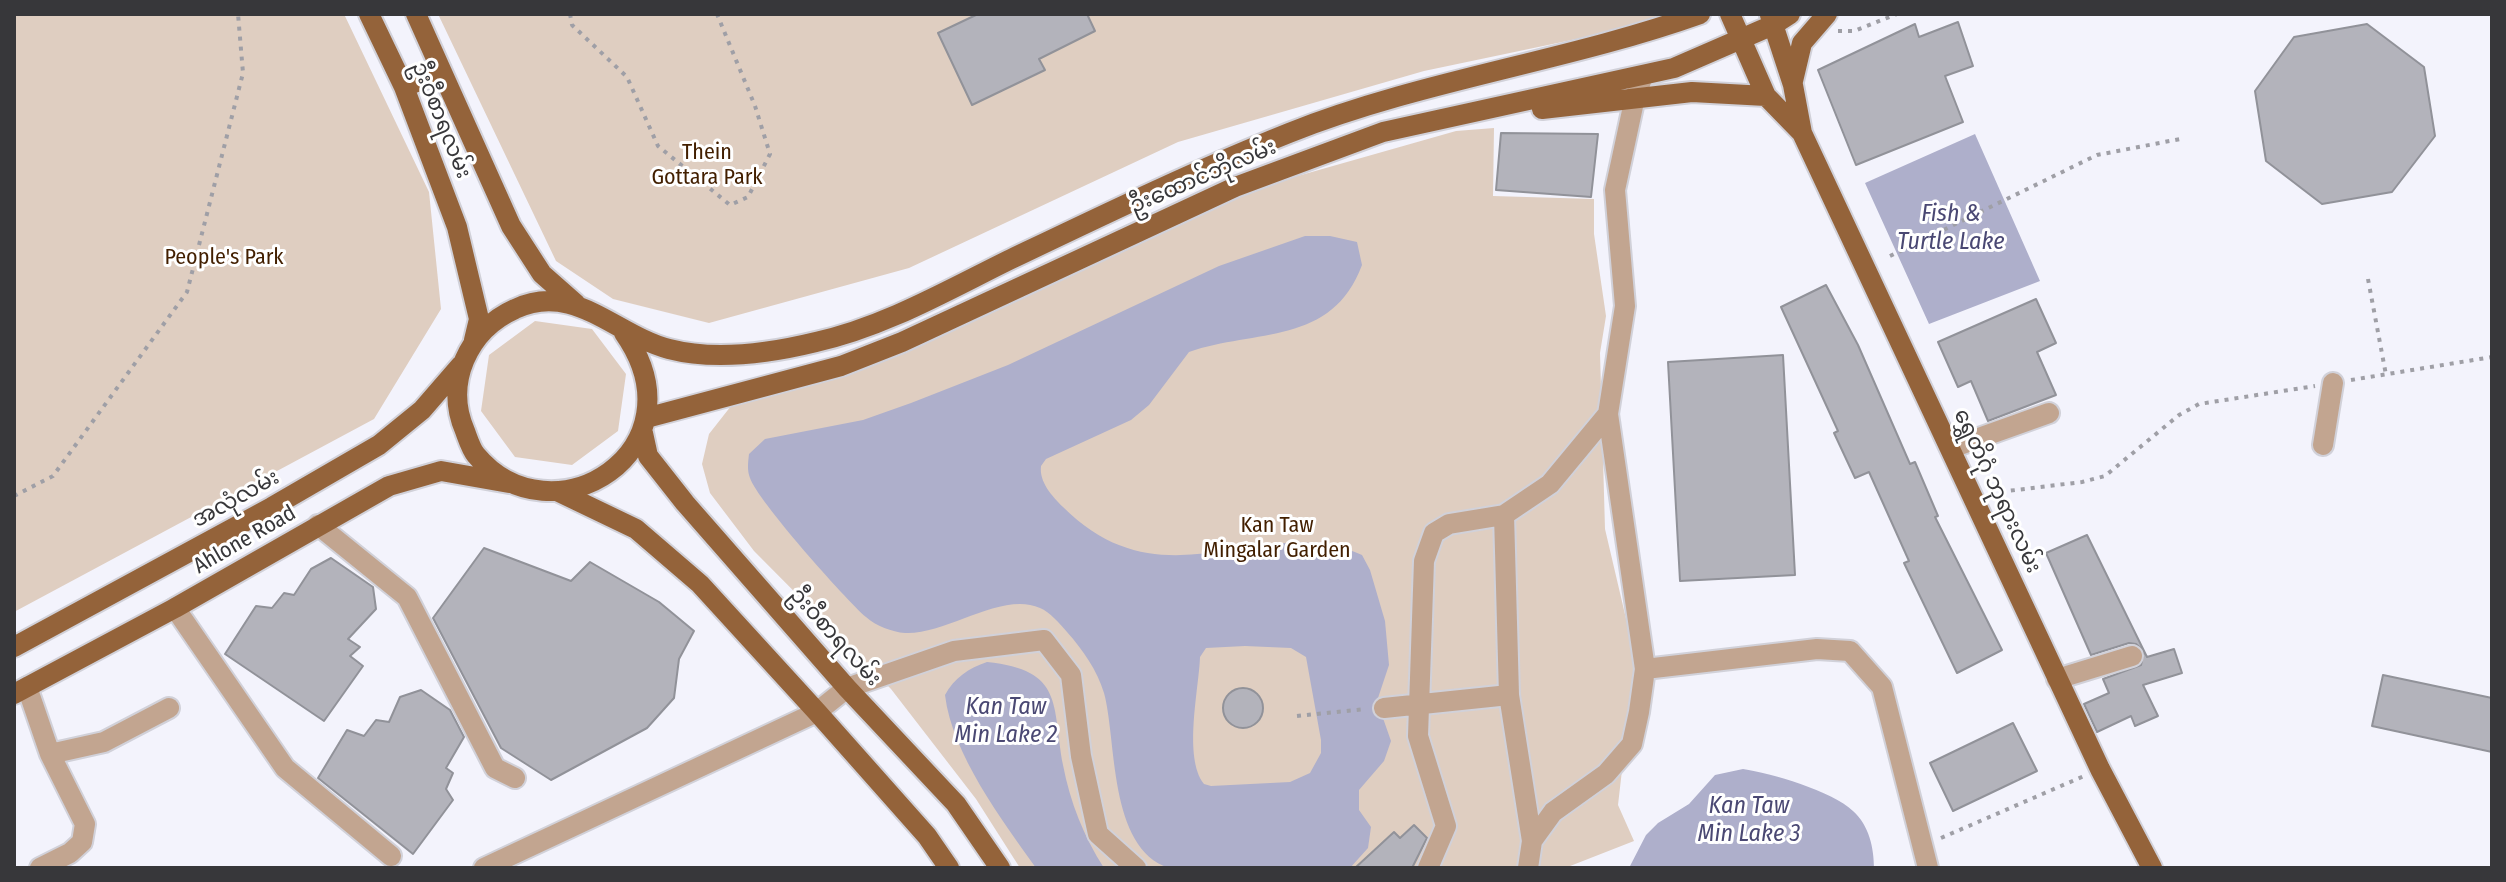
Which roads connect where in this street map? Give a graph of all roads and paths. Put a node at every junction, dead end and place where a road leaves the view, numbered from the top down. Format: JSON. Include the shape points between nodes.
{"nodes":[{"id":1,"x":238,"y":14,"type":"edge"},
{"id":2,"x":369,"y":14,"type":"edge"},
{"id":3,"x":416,"y":14,"type":"edge"},
{"id":4,"x":570,"y":14,"type":"edge"},
{"id":5,"x":717,"y":14,"type":"edge"},
{"id":6,"x":1700,"y":14,"type":"edge"},
{"id":7,"x":1730,"y":14,"type":"edge"},
{"id":8,"x":1790,"y":14,"type":"edge"},
{"id":9,"x":1897,"y":14,"type":"edge"},
{"id":10,"x":1824,"y":18,"type":"edge"},
{"id":11,"x":1771,"y":20,"type":"edge"},
{"id":12,"x":1739,"y":41,"type":"junction"},
{"id":13,"x":442,"y":72,"type":"junction"},
{"id":14,"x":1643,"y":76,"type":"junction"},
{"id":15,"x":1793,"y":85,"type":"junction"},
{"id":16,"x":404,"y":87,"type":"junction"},
{"id":17,"x":1766,"y":96,"type":"junction"},
{"id":18,"x":1635,"y":97,"type":"junction"},
{"id":19,"x":1383,"y":132,"type":"junction"},
{"id":20,"x":1802,"y":133,"type":"junction"},
{"id":21,"x":2180,"y":139,"type":"dead end"},
{"id":22,"x":1890,"y":256,"type":"dead end"},
{"id":23,"x":2368,"y":279,"type":"dead end"},
{"id":24,"x":576,"y":304,"type":"junction"},
{"id":25,"x":624,"y":333,"type":"junction"},
{"id":26,"x":474,"y":340,"type":"junction"},
{"id":27,"x":2492,"y":357,"type":"edge"},
{"id":28,"x":461,"y":365,"type":"junction"},
{"id":29,"x":2386,"y":375,"type":"junction"},
{"id":30,"x":2333,"y":383,"type":"junction"},
{"id":31,"x":2049,"y":413,"type":"dead end"},
{"id":32,"x":1608,"y":414,"type":"junction"},
{"id":33,"x":644,"y":426,"type":"junction"},
{"id":34,"x":2323,"y":445,"type":"dead end"},
{"id":35,"x":1951,"y":448,"type":"junction"},
{"id":36,"x":512,"y":483,"type":"junction"},
{"id":37,"x":559,"y":492,"type":"junction"},
{"id":38,"x":1973,"y":494,"type":"junction"},
{"id":39,"x":14,"y":496,"type":"edge"},
{"id":40,"x":1504,"y":515,"type":"junction"},
{"id":41,"x":318,"y":525,"type":"junction"},
{"id":42,"x":175,"y":608,"type":"junction"},
{"id":43,"x":14,"y":647,"type":"edge"},
{"id":44,"x":2132,"y":656,"type":"dead end"},
{"id":45,"x":1645,"y":669,"type":"junction"},
{"id":46,"x":2057,"y":679,"type":"junction"},
{"id":47,"x":847,"y":688,"type":"junction"},
{"id":48,"x":21,"y":690,"type":"edge"},
{"id":49,"x":1509,"y":695,"type":"junction"},
{"id":50,"x":1417,"y":705,"type":"junction"},
{"id":51,"x":169,"y":708,"type":"dead end"},
{"id":52,"x":1384,"y":708,"type":"joint"},
{"id":53,"x":817,"y":712,"type":"junction"},
{"id":54,"x":1297,"y":716,"type":"dead end"},
{"id":55,"x":50,"y":754,"type":"junction"},
{"id":56,"x":515,"y":778,"type":"dead end"},
{"id":57,"x":2063,"y":785,"type":"dead end"},
{"id":58,"x":1532,"y":841,"type":"junction"},
{"id":59,"x":1924,"y":846,"type":"junction"},
{"id":60,"x":391,"y":856,"type":"dead end"},
{"id":61,"x":40,"y":868,"type":"edge"},
{"id":62,"x":484,"y":868,"type":"edge"},
{"id":63,"x":949,"y":868,"type":"edge"},
{"id":64,"x":1000,"y":868,"type":"edge"},
{"id":65,"x":1136,"y":868,"type":"edge"},
{"id":66,"x":1428,"y":868,"type":"edge"},
{"id":67,"x":1528,"y":868,"type":"edge"},
{"id":68,"x":1928,"y":868,"type":"edge"},
{"id":69,"x":2152,"y":868,"type":"edge"}],
"edges":[{"from":1,"to":39,"type":"path","via":[[243,73],[187,292],[53,476]]},
{"from":2,"to":16,"type":"main road","name":"ဦးဝီစာရလမ်း"},
{"from":3,"to":13,"type":"main road","name":"ဦးဝီစာရလမ်း"},
{"from":4,"to":5,"type":"path","via":[[572,25],[627,77],[658,146],[730,205],[748,197],[770,154]]},
{"from":6,"to":25,"type":"main road","name":"ဦးထောင်ဘိုလမ်း","via":[[1628,40],[1479,73],[1288,133],[909,309],[819,342],[719,354],[671,350]]},
{"from":7,"to":12,"type":"main road","name":"ရွှေတိဂုံ ဘုရားလမ်း"},
{"from":8,"to":11,"type":"main road","name":"ဦးထောင်ဘိုလမ်း"},
{"from":9,"to":10,"type":"path","via":[[1854,31],[1839,31]]},
{"from":10,"to":15,"type":"main road","via":[[1802,43]]},
{"from":11,"to":12,"type":"main road","name":"ဦးထောင်ဘိုလမ်း"},
{"from":11,"to":15,"type":"main road","name":"ရွှေတိဂုံ ဘုရားလမ်း"},
{"from":12,"to":14,"type":"main road","name":"ဦးထောင်ဘိုလမ်း"},
{"from":12,"to":17,"type":"main road","name":"ရွှေတိဂုံ ဘုရားလမ်း"},
{"from":13,"to":16,"type":"main road"},
{"from":13,"to":24,"type":"main road","name":"ဦးဝီစာရလမ်း","via":[[511,226],[542,274]]},
{"from":14,"to":18,"type":"street"},
{"from":14,"to":19,"type":"main road","name":"ဦးထောင်ဘိုလမ်း"},
{"from":15,"to":20,"type":"main road","name":"ရွှေတိဂုံ ဘုရားလမ်း"},
{"from":16,"to":26,"type":"main road","name":"ဦးဝီစာရလမ်း","via":[[461,241],[479,319]]},
{"from":17,"to":18,"type":"main road","via":[[1692,92]]},
{"from":17,"to":20,"type":"main road","name":"ရွှေတိဂုံ ဘုရားလမ်း"},
{"from":18,"to":19,"type":"main road"},
{"from":18,"to":32,"type":"street","via":[[1615,190],[1625,306]]},
{"from":19,"to":33,"type":"main road","name":"ဦးထောင်ဘိုလမ်း","via":[[1235,187],[878,352]]},
{"from":20,"to":35,"type":"main road","name":"ရွှေတိဂုံ ဘုရားလမ်း"},
{"from":21,"to":22,"type":"path","via":[[2097,155]]},
{"from":23,"to":29,"type":"path"},
{"from":24,"to":25,"type":"main road","via":[[602,315]]},
{"from":24,"to":26,"type":"main road","via":[[547,301],[519,306]]},
{"from":25,"to":33,"type":"main road","via":[[645,373]]},
{"from":26,"to":28,"type":"main road"},
{"from":27,"to":29,"type":"path"},
{"from":28,"to":36,"type":"main road","via":[[457,411],[475,454]]},
{"from":28,"to":43,"type":"main road","name":"အလုံလမ်း","via":[[422,410],[379,445]]},
{"from":29,"to":30,"type":"path"},
{"from":30,"to":34,"type":"street"},
{"from":30,"to":38,"type":"path","via":[[2199,404],[2105,476]]},
{"from":31,"to":35,"type":"street"},
{"from":32,"to":40,"type":"street","via":[[1550,484]]},
{"from":32,"to":45,"type":"street"},
{"from":33,"to":37,"type":"main road","via":[[621,462],[604,477]]},
{"from":33,"to":47,"type":"main road","name":"ဦးဝီစာရလမ်း","via":[[648,456]]},
{"from":35,"to":38,"type":"main road","name":"ရွှေတိဂုံ ဘုရားလမ်း"},
{"from":36,"to":37,"type":"main road"},
{"from":36,"to":41,"type":"main road","name":"Ahlone Road","via":[[441,471],[389,486]]},
{"from":37,"to":53,"type":"main road","via":[[636,529],[700,584]]},
{"from":38,"to":46,"type":"main road","name":"ရွှေတိဂုံ ဘုရားလမ်း"},
{"from":40,"to":49,"type":"street"},
{"from":40,"to":50,"type":"street","via":[[1449,524],[1434,533],[1424,561]]},
{"from":41,"to":42,"type":"main road","name":"Ahlone Road"},
{"from":41,"to":56,"type":"street","via":[[407,597],[495,768]]},
{"from":42,"to":48,"type":"main road","name":"Ahlone Road"},
{"from":42,"to":60,"type":"street","via":[[285,768]]},
{"from":44,"to":46,"type":"street"},
{"from":45,"to":58,"type":"street","via":[[1632,744],[1606,774],[1553,812]]},
{"from":45,"to":59,"type":"street","via":[[1817,649],[1850,651],[1882,687]]},
{"from":46,"to":69,"type":"main road","name":"ရွှေတိဂုံ ဘုရားလမ်း"},
{"from":47,"to":53,"type":"street"},
{"from":47,"to":64,"type":"main road","name":"ဦးဝီစာရလမ်း","via":[[956,804]]},
{"from":47,"to":65,"type":"street","via":[[954,651],[1044,640],[1071,675],[1098,834]]},
{"from":48,"to":55,"type":"street"},
{"from":49,"to":50,"type":"street"},
{"from":49,"to":58,"type":"street"},
{"from":50,"to":52,"type":"street"},
{"from":50,"to":66,"type":"street","via":[[1418,736],[1446,826]]},
{"from":51,"to":55,"type":"street","via":[[104,742]]},
{"from":52,"to":54,"type":"path"},
{"from":53,"to":62,"type":"street"},
{"from":53,"to":63,"type":"main road"},
{"from":55,"to":61,"type":"street","via":[[85,824],[82,842]]},
{"from":57,"to":59,"type":"path"},
{"from":58,"to":67,"type":"street"},
{"from":59,"to":68,"type":"street"}]}
